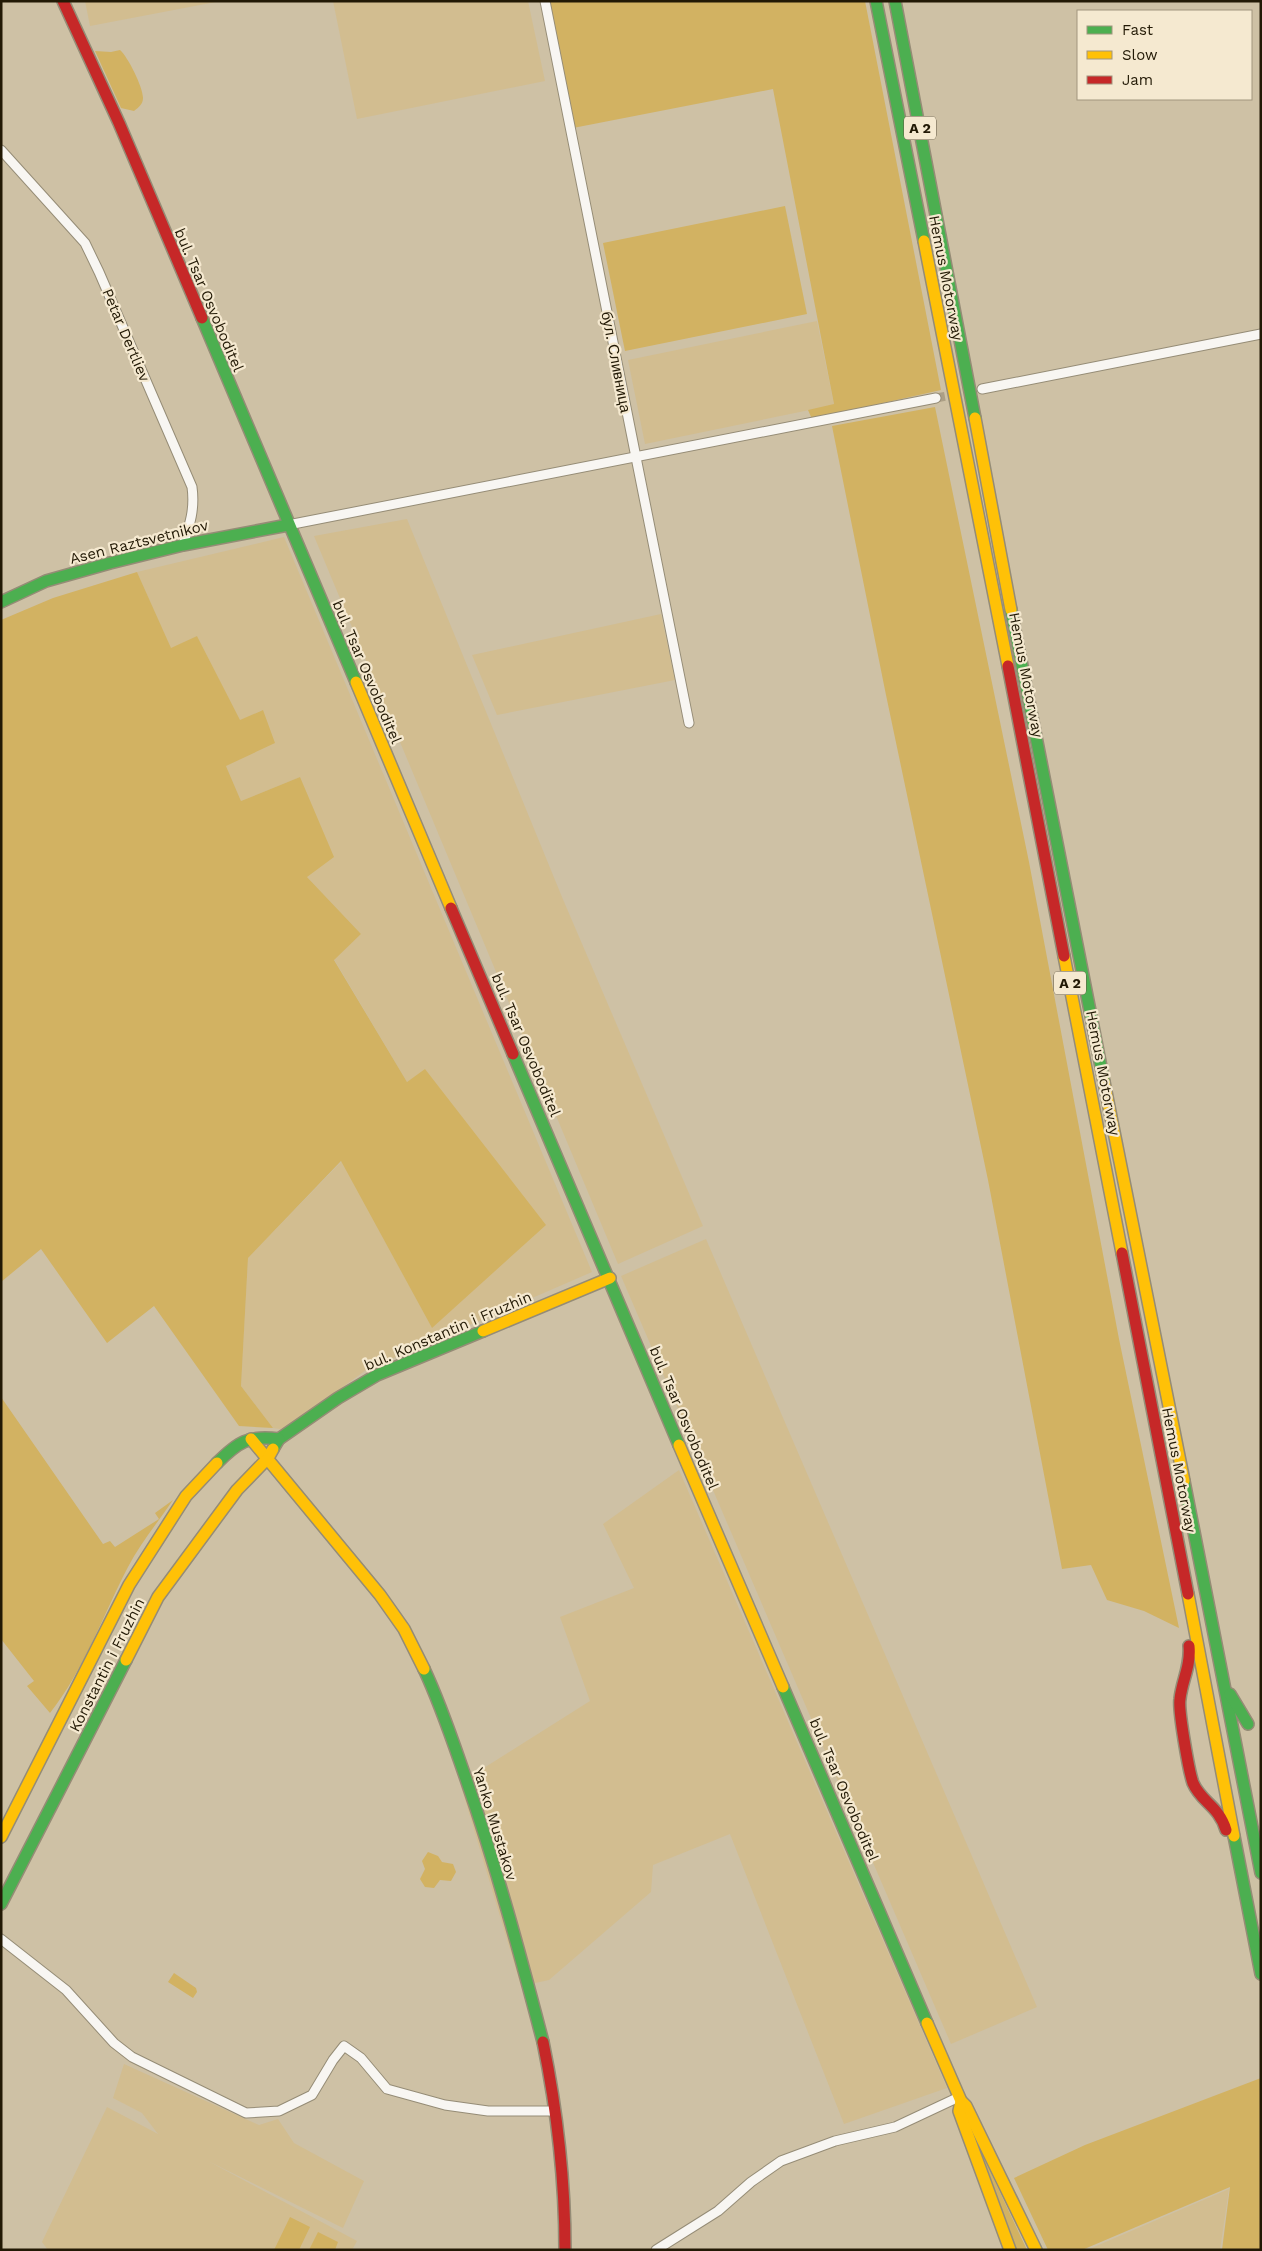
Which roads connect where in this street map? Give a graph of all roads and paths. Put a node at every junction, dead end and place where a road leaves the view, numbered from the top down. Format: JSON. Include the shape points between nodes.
{"nodes":[{"id":1,"x":64,"y":1,"type":"edge"},
{"id":2,"x":545,"y":1,"type":"edge"},
{"id":3,"x":876,"y":1,"type":"edge"},
{"id":4,"x":895,"y":1,"type":"edge"},
{"id":5,"x":1,"y":150,"type":"edge"},
{"id":6,"x":1261,"y":334,"type":"edge"},
{"id":7,"x":982,"y":389,"type":"dead end"},
{"id":8,"x":936,"y":398,"type":"tunnel mouth"},
{"id":9,"x":635,"y":456,"type":"junction"},
{"id":10,"x":288,"y":525,"type":"junction"},
{"id":11,"x":183,"y":545,"type":"junction"},
{"id":12,"x":1,"y":602,"type":"edge"},
{"id":13,"x":689,"y":723,"type":"dead end"},
{"id":14,"x":610,"y":1278,"type":"junction"},
{"id":15,"x":251,"y":1439,"type":"junction"},
{"id":16,"x":279,"y":1439,"type":"junction"},
{"id":17,"x":268,"y":1458,"type":"junction"},
{"id":18,"x":1172,"y":1515,"type":"junction"},
{"id":19,"x":1223,"y":1681,"type":"junction"},
{"id":20,"x":1248,"y":1724,"type":"dead end"},
{"id":21,"x":1,"y":1837,"type":"edge"},
{"id":22,"x":1261,"y":1873,"type":"edge"},
{"id":23,"x":1,"y":1904,"type":"edge"},
{"id":24,"x":1251,"y":1923,"type":"junction"},
{"id":25,"x":1,"y":1939,"type":"edge"},
{"id":26,"x":1261,"y":1974,"type":"edge"},
{"id":27,"x":960,"y":2099,"type":"junction"},
{"id":28,"x":555,"y":2111,"type":"junction"},
{"id":29,"x":565,"y":2250,"type":"edge"},
{"id":30,"x":656,"y":2250,"type":"edge"},
{"id":31,"x":1010,"y":2250,"type":"edge"},
{"id":32,"x":1036,"y":2250,"type":"edge"}],
"edges":[{"from":1,"to":10,"type":"main road","name":"bul. Tsar Osvoboditel"},
{"from":2,"to":9,"type":"street","name":"бул. Сливница"},
{"from":3,"to":18,"type":"main road","name":"Hemus Motorway","number":"A 2"},
{"from":4,"to":19,"type":"main road","name":"Hemus Motorway","number":"A 2","via":[[1023,670]]},
{"from":5,"to":11,"type":"street","name":"Petar Dertliev","via":[[85,243],[99,272],[192,488],[193,514]]},
{"from":6,"to":7,"type":"street"},
{"from":8,"to":9,"type":"street"},
{"from":9,"to":10,"type":"street"},
{"from":9,"to":13,"type":"street","name":"бул. Сливница"},
{"from":10,"to":11,"type":"main road","name":"Asen Raztsvetnikov"},
{"from":10,"to":14,"type":"main road","name":"bul. Tsar Osvoboditel"},
{"from":11,"to":12,"type":"main road","name":"Asen Raztsvetnikov","via":[[46,581]]},
{"from":14,"to":16,"type":"main road","name":"bul. Konstantin i Fruzhin","via":[[377,1375]]},
{"from":14,"to":27,"type":"main road","name":"bul. Tsar Osvoboditel"},
{"from":15,"to":16,"type":"main road"},
{"from":15,"to":17,"type":"main road","name":"Yanko Mustakov"},
{"from":15,"to":21,"type":"main road","name":"Konstantin i Fruzhin","via":[[236,1444],[186,1496],[129,1585]]},
{"from":16,"to":17,"type":"main road","name":"bul. Konstantin i Fruzhin"},
{"from":17,"to":23,"type":"main road","name":"Konstantin i Fruzhin","via":[[237,1490],[158,1597]]},
{"from":17,"to":28,"type":"main road","name":"Yanko Mustakov","via":[[404,1629],[438,1699],[468,1782],[525,1972]]},
{"from":18,"to":24,"type":"main road","name":"Hemus Motorway","number":"A 2"},
{"from":18,"to":24,"type":"main road","via":[[1166,1530],[1191,1660],[1179,1704],[1192,1773],[1199,1793],[1224,1820],[1236,1887]]},
{"from":19,"to":20,"type":"main road"},
{"from":19,"to":22,"type":"main road","name":"Hemus Motorway","number":"A 2"},
{"from":24,"to":26,"type":"main road","name":"Hemus Motorway","number":"A 2"},
{"from":25,"to":28,"type":"street","via":[[66,1990],[114,2043],[132,2057],[246,2113],[279,2112],[312,2095],[344,2046],[361,2058],[387,2089],[445,2105],[480,2110]]},
{"from":27,"to":30,"type":"street","via":[[895,2127],[835,2140],[781,2162],[751,2182],[718,2211]]},
{"from":27,"to":31,"type":"main road","name":"bul. Tsar Osvoboditel","via":[[959,2111]]},
{"from":27,"to":32,"type":"main road","name":"bul. Tsar Osvoboditel"},
{"from":28,"to":29,"type":"main road","name":"Yanko Mustakov","via":[[565,2207]]}]}
